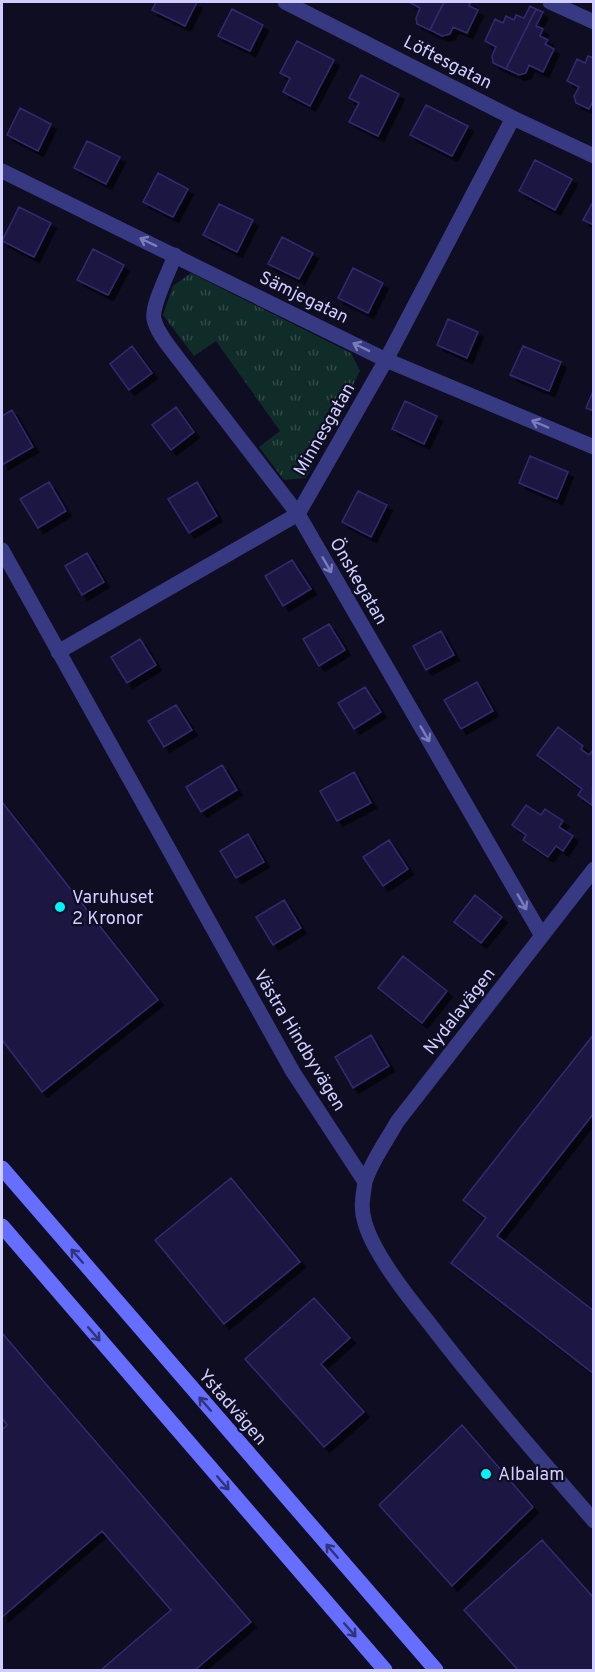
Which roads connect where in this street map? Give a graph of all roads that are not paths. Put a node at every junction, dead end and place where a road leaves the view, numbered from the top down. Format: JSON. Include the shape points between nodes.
{"nodes":[{"id":1,"x":285,"y":2,"type":"edge"},
{"id":2,"x":550,"y":2,"type":"edge"},
{"id":3,"x":594,"y":22,"type":"edge"},
{"id":4,"x":513,"y":118,"type":"junction"},
{"id":5,"x":594,"y":156,"type":"edge"},
{"id":6,"x":2,"y":171,"type":"edge"},
{"id":7,"x":175,"y":255,"type":"junction"},
{"id":8,"x":386,"y":360,"type":"junction"},
{"id":9,"x":594,"y":447,"type":"edge"},
{"id":10,"x":298,"y":514,"type":"junction"},
{"id":11,"x":2,"y":550,"type":"edge"},
{"id":12,"x":58,"y":652,"type":"junction"},
{"id":13,"x":594,"y":869,"type":"edge"},
{"id":14,"x":542,"y":936,"type":"junction"},
{"id":15,"x":2,"y":1168,"type":"edge"},
{"id":16,"x":365,"y":1182,"type":"junction"},
{"id":17,"x":2,"y":1226,"type":"edge"},
{"id":18,"x":594,"y":1521,"type":"edge"},
{"id":19,"x":385,"y":1671,"type":"edge"},
{"id":20,"x":436,"y":1671,"type":"edge"}],
"edges":[{"from":1,"to":4,"type":"street","name":"Löftesgatan"},
{"from":2,"to":3,"type":"street"},
{"from":4,"to":5,"type":"street","name":"Löftesgatan"},
{"from":4,"to":8,"type":"street","name":"Minnesgatan"},
{"from":7,"to":6,"type":"street","name":"Sämjegatan","one_way":true},
{"from":8,"to":7,"type":"street","name":"Sämjegatan","one_way":true},
{"from":7,"to":10,"type":"street","name":"Önskegatan","via":[[154,309],[154,320],[177,357]]},
{"from":9,"to":8,"type":"street","name":"Sämjegatan","one_way":true},
{"from":8,"to":10,"type":"street","name":"Minnesgatan"},
{"from":10,"to":12,"type":"street"},
{"from":10,"to":14,"type":"street","name":"Önskegatan","one_way":true},
{"from":11,"to":12,"type":"street","name":"Västra Hindbyvägen"},
{"from":12,"to":16,"type":"street","name":"Västra Hindbyvägen","via":[[293,1072]]},
{"from":13,"to":14,"type":"street","name":"Nydalavägen"},
{"from":14,"to":16,"type":"street","name":"Nydalavägen","via":[[397,1122]]},
{"from":20,"to":15,"type":"main road","name":"Ystadvägen","one_way":true},
{"from":16,"to":18,"type":"street","via":[[361,1205],[365,1224],[412,1302],[476,1385]]},
{"from":17,"to":19,"type":"main road","one_way":true}]}
